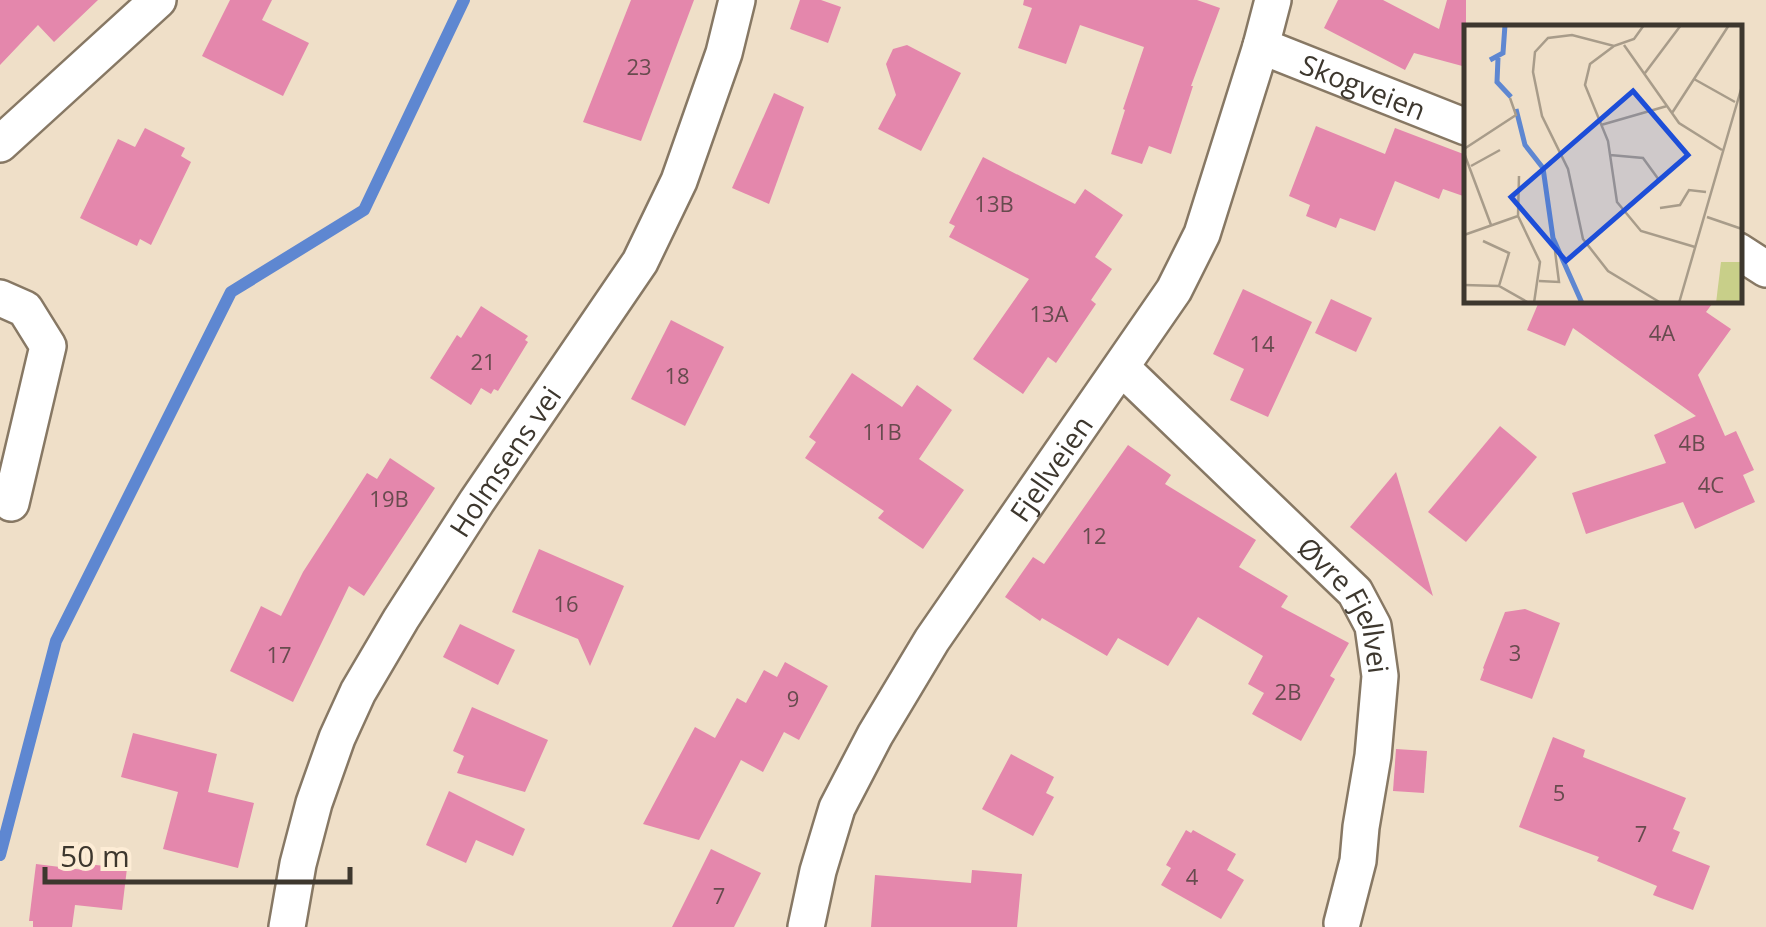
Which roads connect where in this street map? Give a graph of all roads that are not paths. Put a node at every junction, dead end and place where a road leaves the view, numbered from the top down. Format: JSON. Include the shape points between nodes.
{"nodes":[{"id":1,"x":158,"y":0,"type":"edge"},
{"id":2,"x":737,"y":0,"type":"edge"},
{"id":3,"x":1274,"y":0,"type":"edge"},
{"id":4,"x":1262,"y":46,"type":"junction"},
{"id":5,"x":1464,"y":126,"type":"edge"},
{"id":6,"x":0,"y":144,"type":"edge"},
{"id":7,"x":1741,"y":253,"type":"edge"},
{"id":8,"x":1766,"y":268,"type":"edge"},
{"id":9,"x":0,"y":298,"type":"edge"},
{"id":10,"x":1122,"y":368,"type":"junction"},
{"id":11,"x":11,"y":503,"type":"dead end"},
{"id":12,"x":1342,"y":923,"type":"dead end"},
{"id":13,"x":286,"y":927,"type":"edge"},
{"id":14,"x":806,"y":927,"type":"edge"}],
"edges":[{"from":1,"to":6,"type":"street"},
{"from":2,"to":13,"type":"street","name":"Holmsens vei","via":[[679,181],[640,262],[467,516],[358,692],[314,803]]},
{"from":3,"to":4,"type":"street","name":"Fjellveien"},
{"from":4,"to":5,"type":"street","name":"Skogveien"},
{"from":4,"to":10,"type":"street","name":"Fjellveien","via":[[1202,234]]},
{"from":7,"to":8,"type":"street"},
{"from":9,"to":11,"type":"street","via":[[25,309],[48,346]]},
{"from":10,"to":12,"type":"street","name":"Øvre Fjellvei","via":[[1355,592],[1373,626],[1380,676],[1373,756]]},
{"from":10,"to":14,"type":"street","name":"Fjellveien","via":[[932,640],[875,736],[837,808]]}]}
